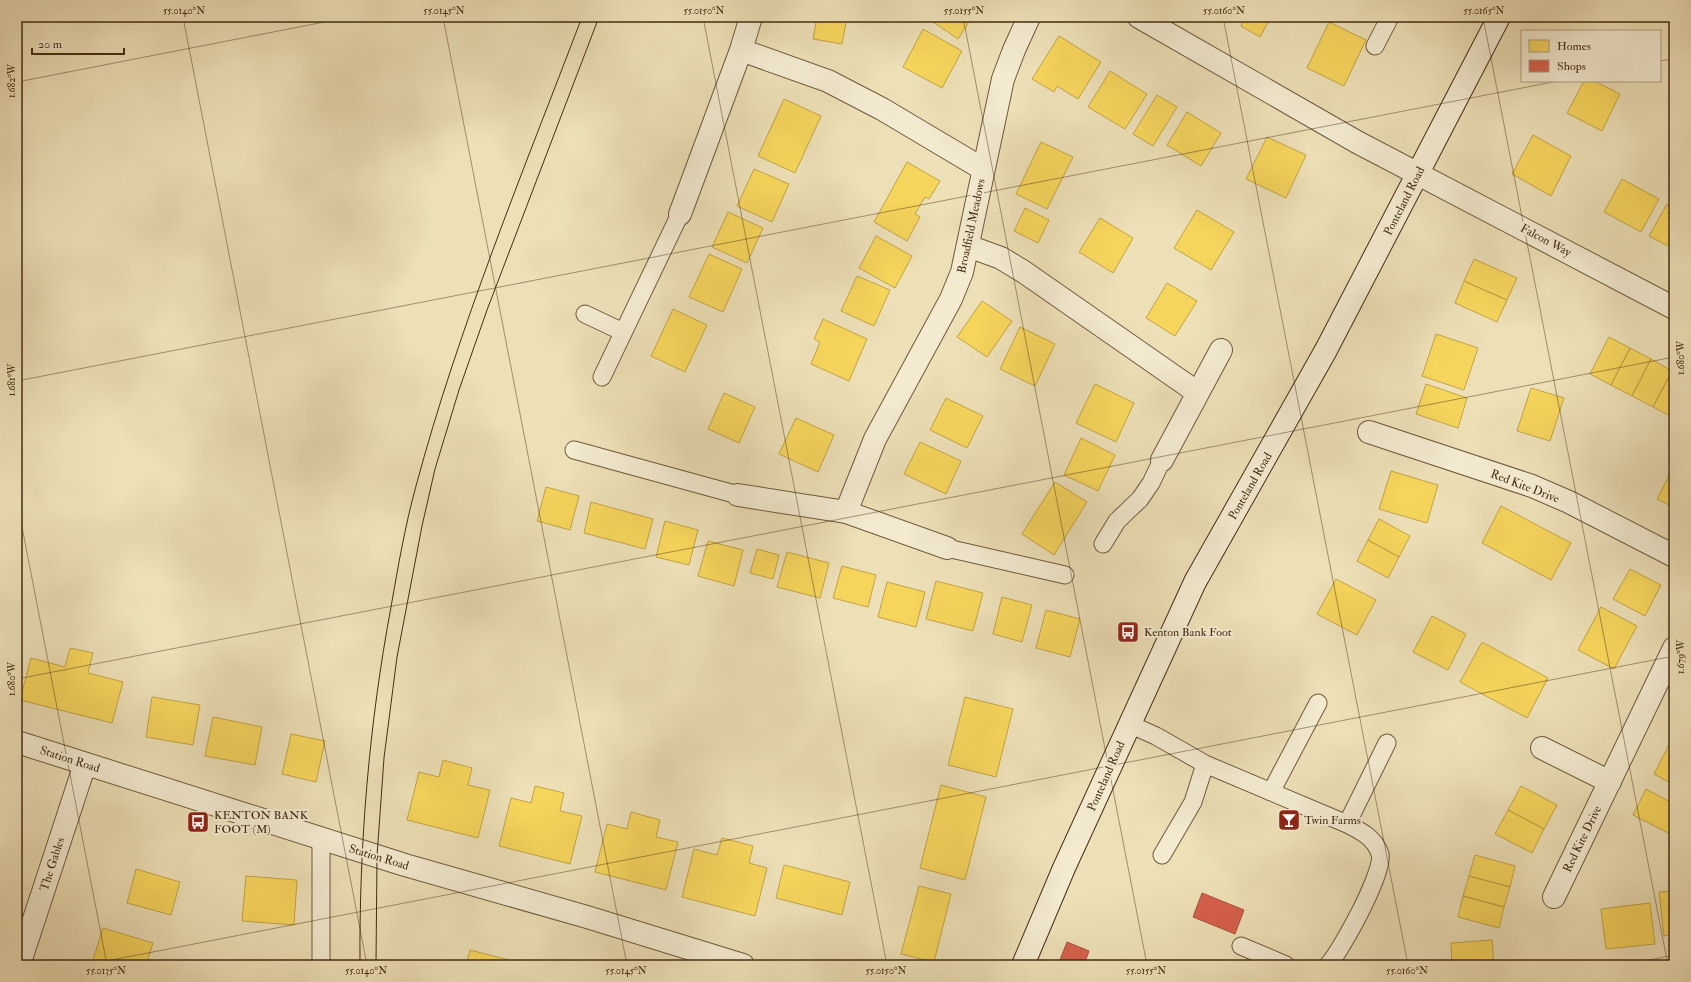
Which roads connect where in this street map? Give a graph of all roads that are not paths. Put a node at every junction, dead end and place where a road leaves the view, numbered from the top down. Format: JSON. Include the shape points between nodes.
{"nodes":[{"id":1,"x":751,"y":17,"type":"edge"},
{"id":2,"x":1029,"y":17,"type":"edge"},
{"id":3,"x":1139,"y":17,"type":"edge"},
{"id":4,"x":1390,"y":17,"type":"edge"},
{"id":5,"x":1499,"y":17,"type":"edge"},
{"id":6,"x":1375,"y":46,"type":"dead end"},
{"id":7,"x":741,"y":50,"type":"junction"},
{"id":8,"x":983,"y":169,"type":"junction"},
{"id":9,"x":1418,"y":174,"type":"junction"},
{"id":10,"x":680,"y":214,"type":"joint"},
{"id":11,"x":968,"y":246,"type":"junction"},
{"id":12,"x":1674,"y":308,"type":"edge"},
{"id":13,"x":584,"y":314,"type":"dead end"},
{"id":14,"x":623,"y":332,"type":"junction"},
{"id":15,"x":1221,"y":350,"type":"dead end"},
{"id":16,"x":602,"y":377,"type":"dead end"},
{"id":17,"x":1198,"y":393,"type":"junction"},
{"id":18,"x":1369,"y":432,"type":"dead end"},
{"id":19,"x":574,"y":450,"type":"dead end"},
{"id":20,"x":1162,"y":460,"type":"joint"},
{"id":21,"x":738,"y":495,"type":"joint"},
{"id":22,"x":846,"y":512,"type":"junction"},
{"id":23,"x":1102,"y":544,"type":"dead end"},
{"id":24,"x":947,"y":548,"type":"joint"},
{"id":25,"x":1674,"y":556,"type":"edge"},
{"id":26,"x":1065,"y":575,"type":"dead end"},
{"id":27,"x":1674,"y":648,"type":"edge"},
{"id":28,"x":1318,"y":703,"type":"dead end"},
{"id":29,"x":1129,"y":724,"type":"junction"},
{"id":30,"x":17,"y":742,"type":"edge"},
{"id":31,"x":1387,"y":742,"type":"dead end"},
{"id":32,"x":1542,"y":748,"type":"dead end"},
{"id":33,"x":85,"y":764,"type":"junction"},
{"id":34,"x":1204,"y":764,"type":"junction"},
{"id":35,"x":1610,"y":782,"type":"junction"},
{"id":36,"x":1271,"y":792,"type":"junction"},
{"id":37,"x":1347,"y":824,"type":"junction"},
{"id":38,"x":321,"y":839,"type":"junction"},
{"id":39,"x":1162,"y":855,"type":"dead end"},
{"id":40,"x":1554,"y":897,"type":"dead end"},
{"id":41,"x":1240,"y":946,"type":"dead end"},
{"id":42,"x":1278,"y":964,"type":"edge"},
{"id":43,"x":19,"y":965,"type":"edge"},
{"id":44,"x":320,"y":965,"type":"edge"},
{"id":45,"x":743,"y":965,"type":"edge"},
{"id":46,"x":1023,"y":965,"type":"edge"},
{"id":47,"x":1328,"y":965,"type":"edge"}],
"edges":[{"from":1,"to":7,"type":"street"},
{"from":2,"to":8,"type":"street","name":"Broadfield Meadows","via":[[1003,79]]},
{"from":3,"to":9,"type":"street","name":"Falcon Way","via":[[1357,142]]},
{"from":4,"to":6,"type":"lane"},
{"from":5,"to":9,"type":"street","name":"Ponteland Road"},
{"from":7,"to":8,"type":"street","via":[[828,81],[882,109]]},
{"from":7,"to":10,"type":"street"},
{"from":8,"to":11,"type":"street","name":"Broadfield Meadows"},
{"from":9,"to":12,"type":"street","name":"Falcon Way"},
{"from":9,"to":29,"type":"street","name":"Ponteland Road","via":[[1326,350],[1195,582]]},
{"from":10,"to":14,"type":"lane"},
{"from":11,"to":17,"type":"street","via":[[1001,258],[1024,272]]},
{"from":11,"to":22,"type":"street","name":"Broadfield Meadows","via":[[962,272],[951,298],[875,439]]},
{"from":13,"to":14,"type":"lane"},
{"from":14,"to":16,"type":"lane"},
{"from":15,"to":17,"type":"street"},
{"from":17,"to":20,"type":"street"},
{"from":18,"to":25,"type":"street","name":"Red Kite Drive","via":[[1532,486],[1569,502]]},
{"from":19,"to":21,"type":"lane"},
{"from":20,"to":23,"type":"lane","via":[[1140,499],[1117,521]]},
{"from":21,"to":22,"type":"street"},
{"from":22,"to":24,"type":"street"},
{"from":24,"to":26,"type":"lane"},
{"from":27,"to":35,"type":"street","name":"Red Kite Drive"},
{"from":28,"to":36,"type":"lane"},
{"from":29,"to":34,"type":"lane","via":[[1156,736]]},
{"from":29,"to":46,"type":"street","name":"Ponteland Road"},
{"from":30,"to":33,"type":"street","name":"Station Road"},
{"from":31,"to":37,"type":"lane"},
{"from":32,"to":35,"type":"street"},
{"from":33,"to":38,"type":"street","name":"Station Road"},
{"from":33,"to":43,"type":"street","name":"The Gables"},
{"from":34,"to":36,"type":"lane"},
{"from":34,"to":39,"type":"lane","via":[[1193,802]]},
{"from":35,"to":40,"type":"street","name":"Red Kite Drive"},
{"from":36,"to":37,"type":"lane"},
{"from":37,"to":47,"type":"lane","via":[[1366,834],[1376,844],[1380,863],[1358,915],[1336,956]]},
{"from":38,"to":44,"type":"lane"},
{"from":38,"to":45,"type":"street","name":"Station Road"},
{"from":41,"to":42,"type":"lane"}]}
